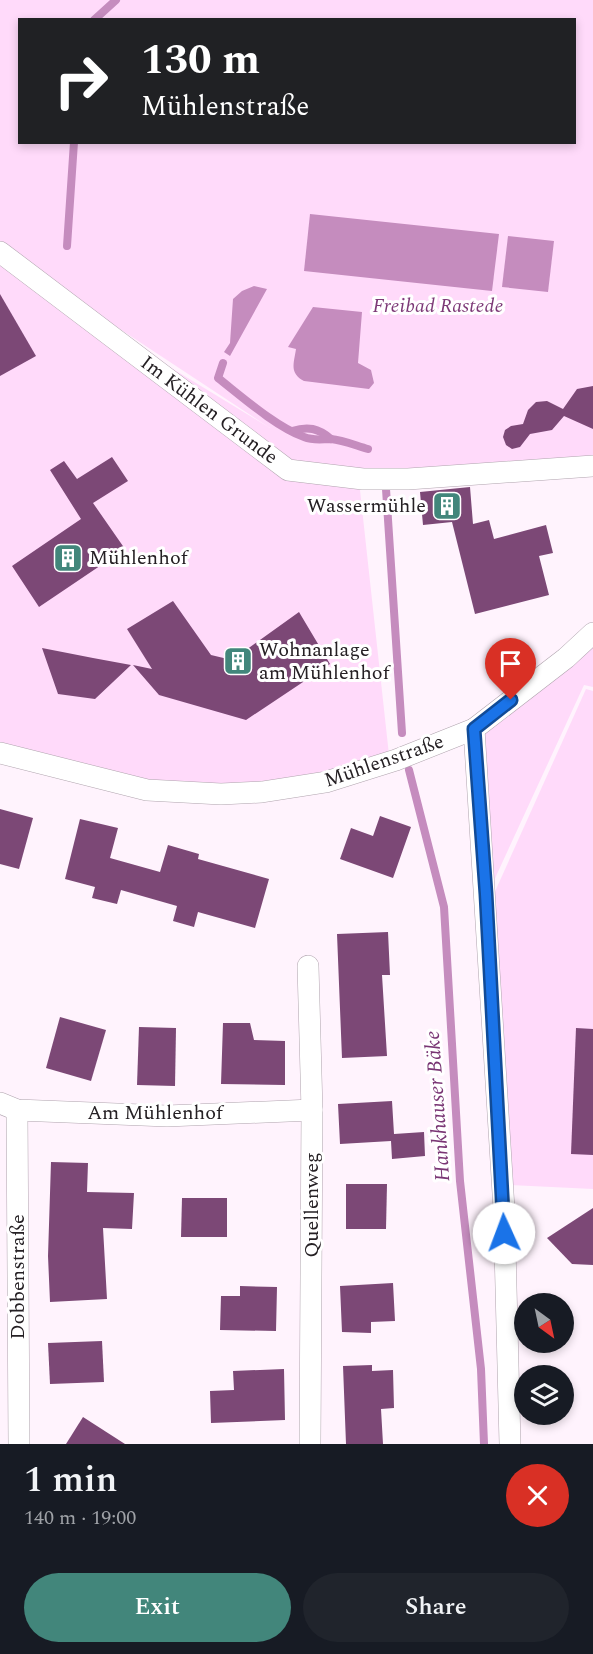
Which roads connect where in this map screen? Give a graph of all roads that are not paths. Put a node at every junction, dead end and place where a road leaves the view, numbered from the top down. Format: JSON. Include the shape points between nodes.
{"nodes":[{"id":1,"x":0,"y":252,"type":"edge"},
{"id":2,"x":593,"y":466,"type":"edge"},
{"id":3,"x":593,"y":633,"type":"edge"},
{"id":4,"x":474,"y":729,"type":"junction"},
{"id":5,"x":0,"y":753,"type":"edge"},
{"id":6,"x":308,"y":966,"type":"dead end"},
{"id":7,"x":8,"y":1107,"type":"edge"},
{"id":8,"x":312,"y":1110,"type":"junction"},
{"id":9,"x":19,"y":1444,"type":"edge"},
{"id":10,"x":310,"y":1444,"type":"edge"},
{"id":11,"x":510,"y":1444,"type":"edge"}],
"edges":[{"from":1,"to":2,"type":"street","name":"Im Kühlen Grunde","via":[[288,470],[363,479],[408,479]]},
{"from":3,"to":4,"type":"street","name":"Mühlenstraße"},
{"from":4,"to":5,"type":"street","name":"Mühlenstraße","via":[[357,774],[307,785],[221,794],[147,790]]},
{"from":4,"to":11,"type":"street","via":[[504,1209]]},
{"from":6,"to":8,"type":"street","name":"Quellenweg"},
{"from":7,"to":8,"type":"street","name":"Am Mühlenhof","via":[[167,1116]]},
{"from":7,"to":9,"type":"street","name":"Dobbenstraße"},
{"from":8,"to":10,"type":"street","name":"Quellenweg"}]}
